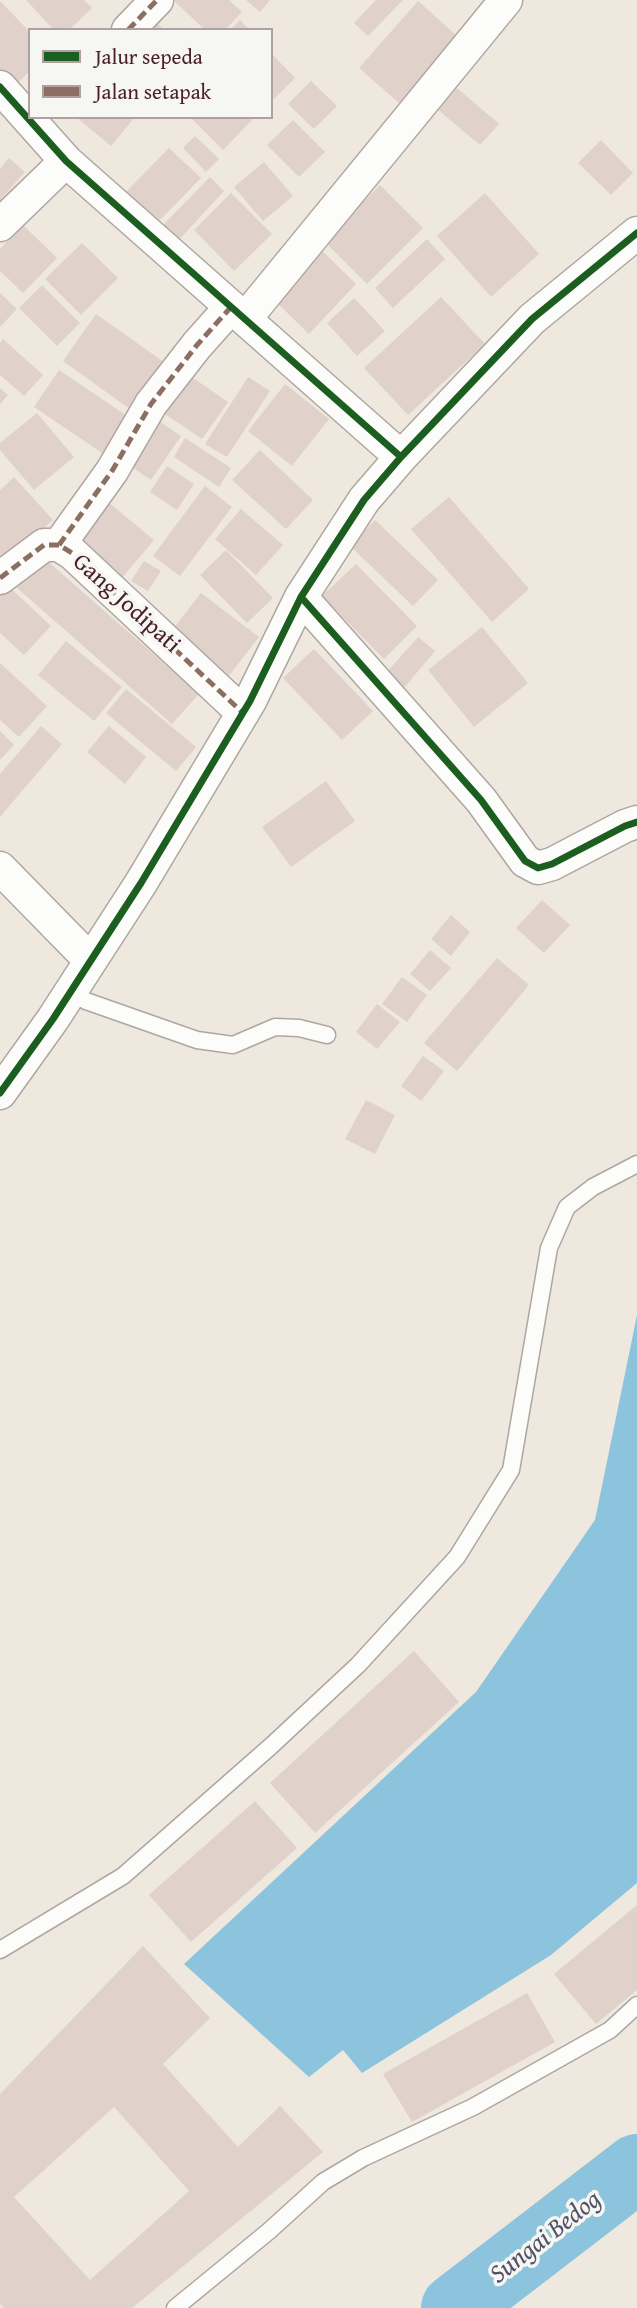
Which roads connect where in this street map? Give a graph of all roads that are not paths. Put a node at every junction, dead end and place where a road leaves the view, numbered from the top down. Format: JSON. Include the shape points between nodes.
{"nodes":[{"id":1,"x":157,"y":0,"type":"edge"},
{"id":2,"x":506,"y":0,"type":"edge"},
{"id":3,"x":130,"y":28,"type":"edge"},
{"id":4,"x":0,"y":87,"type":"edge"},
{"id":5,"x":28,"y":112,"type":"edge"},
{"id":6,"x":38,"y":121,"type":"edge"},
{"id":7,"x":66,"y":161,"type":"junction"},
{"id":8,"x":0,"y":225,"type":"edge"},
{"id":9,"x":637,"y":233,"type":"edge"},
{"id":10,"x":238,"y":313,"type":"junction"},
{"id":11,"x":401,"y":457,"type":"junction"},
{"id":12,"x":59,"y":545,"type":"junction"},
{"id":13,"x":0,"y":578,"type":"edge"},
{"id":14,"x":301,"y":597,"type":"junction"},
{"id":15,"x":243,"y":713,"type":"junction"},
{"id":16,"x":637,"y":822,"type":"edge"},
{"id":17,"x":0,"y":868,"type":"edge"},
{"id":18,"x":90,"y":960,"type":"junction"},
{"id":19,"x":71,"y":992,"type":"junction"},
{"id":20,"x":327,"y":1035,"type":"dead end"},
{"id":21,"x":0,"y":1093,"type":"edge"},
{"id":22,"x":637,"y":1164,"type":"edge"},
{"id":23,"x":0,"y":1950,"type":"edge"},
{"id":24,"x":637,"y":2005,"type":"edge"},
{"id":25,"x":175,"y":2308,"type":"edge"}],
"edges":[{"from":1,"to":3,"type":"street"},
{"from":2,"to":10,"type":"street"},
{"from":4,"to":5,"type":"street"},
{"from":6,"to":7,"type":"street"},
{"from":7,"to":8,"type":"street"},
{"from":7,"to":10,"type":"street"},
{"from":9,"to":11,"type":"street","via":[[532,318]]},
{"from":10,"to":11,"type":"street"},
{"from":10,"to":12,"type":"street","via":[[197,345],[151,404],[112,471]]},
{"from":11,"to":14,"type":"street","via":[[364,500]]},
{"from":12,"to":13,"type":"street","name":"Gang Jodipati","via":[[44,545]]},
{"from":12,"to":15,"type":"street","name":"Gang Jodipati"},
{"from":14,"to":15,"type":"street"},
{"from":14,"to":16,"type":"street","via":[[481,800],[525,862],[538,868],[552,864]]},
{"from":15,"to":18,"type":"street"},
{"from":17,"to":18,"type":"street"},
{"from":18,"to":19,"type":"street"},
{"from":19,"to":20,"type":"lane","via":[[197,1040],[233,1045],[275,1027]]},
{"from":19,"to":21,"type":"street"},
{"from":22,"to":23,"type":"lane","via":[[593,1186],[567,1207],[549,1248],[512,1470],[457,1558],[358,1665],[123,1876]]},
{"from":24,"to":25,"type":"lane","via":[[610,2030],[473,2107],[363,2158],[323,2182]]}]}
